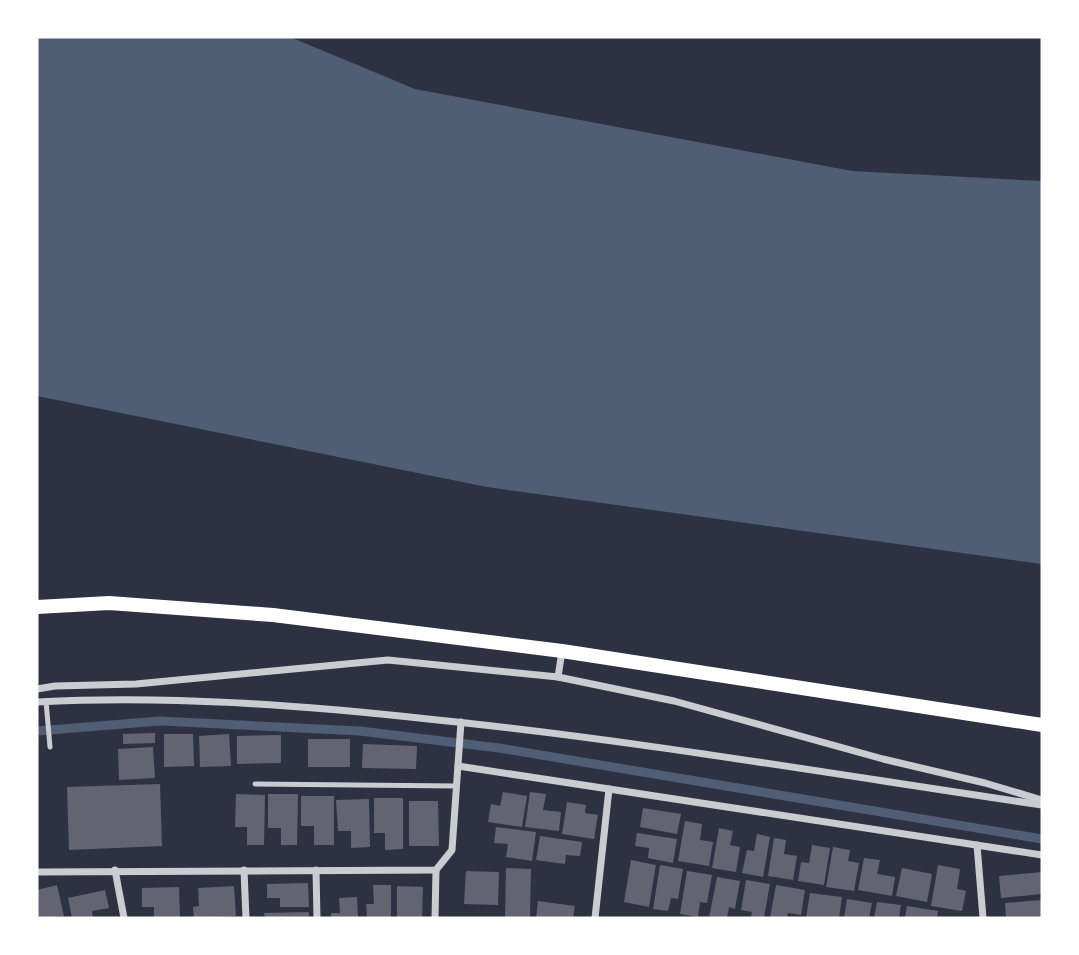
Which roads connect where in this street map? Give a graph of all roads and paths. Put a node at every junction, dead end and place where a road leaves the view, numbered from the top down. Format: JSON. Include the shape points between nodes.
{"nodes":[{"id":1,"x":37,"y":607,"type":"edge"},
{"id":2,"x":562,"y":651,"type":"junction"},
{"id":3,"x":558,"y":677,"type":"junction"},
{"id":4,"x":37,"y":689,"type":"edge"},
{"id":5,"x":46,"y":701,"type":"junction"},
{"id":6,"x":37,"y":702,"type":"edge"},
{"id":7,"x":461,"y":722,"type":"junction"},
{"id":8,"x":1042,"y":725,"type":"edge"},
{"id":9,"x":50,"y":747,"type":"dead end"},
{"id":10,"x":458,"y":762,"type":"junction"},
{"id":11,"x":255,"y":784,"type":"dead end"},
{"id":12,"x":457,"y":786,"type":"junction"},
{"id":13,"x":609,"y":789,"type":"junction"},
{"id":14,"x":1042,"y":803,"type":"edge"},
{"id":15,"x":977,"y":845,"type":"junction"},
{"id":16,"x":1042,"y":855,"type":"edge"},
{"id":17,"x":115,"y":870,"type":"junction"},
{"id":18,"x":244,"y":870,"type":"junction"},
{"id":19,"x":316,"y":870,"type":"junction"},
{"id":20,"x":436,"y":870,"type":"junction"},
{"id":21,"x":37,"y":872,"type":"edge"},
{"id":22,"x":124,"y":918,"type":"edge"},
{"id":23,"x":246,"y":918,"type":"edge"},
{"id":24,"x":317,"y":918,"type":"edge"},
{"id":25,"x":435,"y":918,"type":"edge"},
{"id":26,"x":595,"y":918,"type":"edge"},
{"id":27,"x":983,"y":918,"type":"edge"}],
"edges":[{"from":1,"to":2,"type":"main road","via":[[109,603],[197,608]]},
{"from":2,"to":3,"type":"street"},
{"from":2,"to":8,"type":"main road"},
{"from":3,"to":4,"type":"street","via":[[388,660]]},
{"from":3,"to":14,"type":"street","via":[[674,701],[883,760],[985,783]]},
{"from":5,"to":6,"type":"street"},
{"from":5,"to":7,"type":"street","via":[[201,700]]},
{"from":5,"to":9,"type":"lane"},
{"from":7,"to":10,"type":"street"},
{"from":7,"to":14,"type":"street"},
{"from":10,"to":12,"type":"street"},
{"from":10,"to":13,"type":"street"},
{"from":11,"to":12,"type":"lane"},
{"from":12,"to":20,"type":"street","via":[[452,850]]},
{"from":13,"to":15,"type":"street"},
{"from":13,"to":26,"type":"street"},
{"from":15,"to":16,"type":"street"},
{"from":15,"to":27,"type":"street"},
{"from":17,"to":18,"type":"street"},
{"from":17,"to":21,"type":"street"},
{"from":17,"to":22,"type":"street"},
{"from":18,"to":19,"type":"street"},
{"from":18,"to":23,"type":"street"},
{"from":19,"to":20,"type":"street"},
{"from":19,"to":24,"type":"street"},
{"from":20,"to":25,"type":"street"}]}
